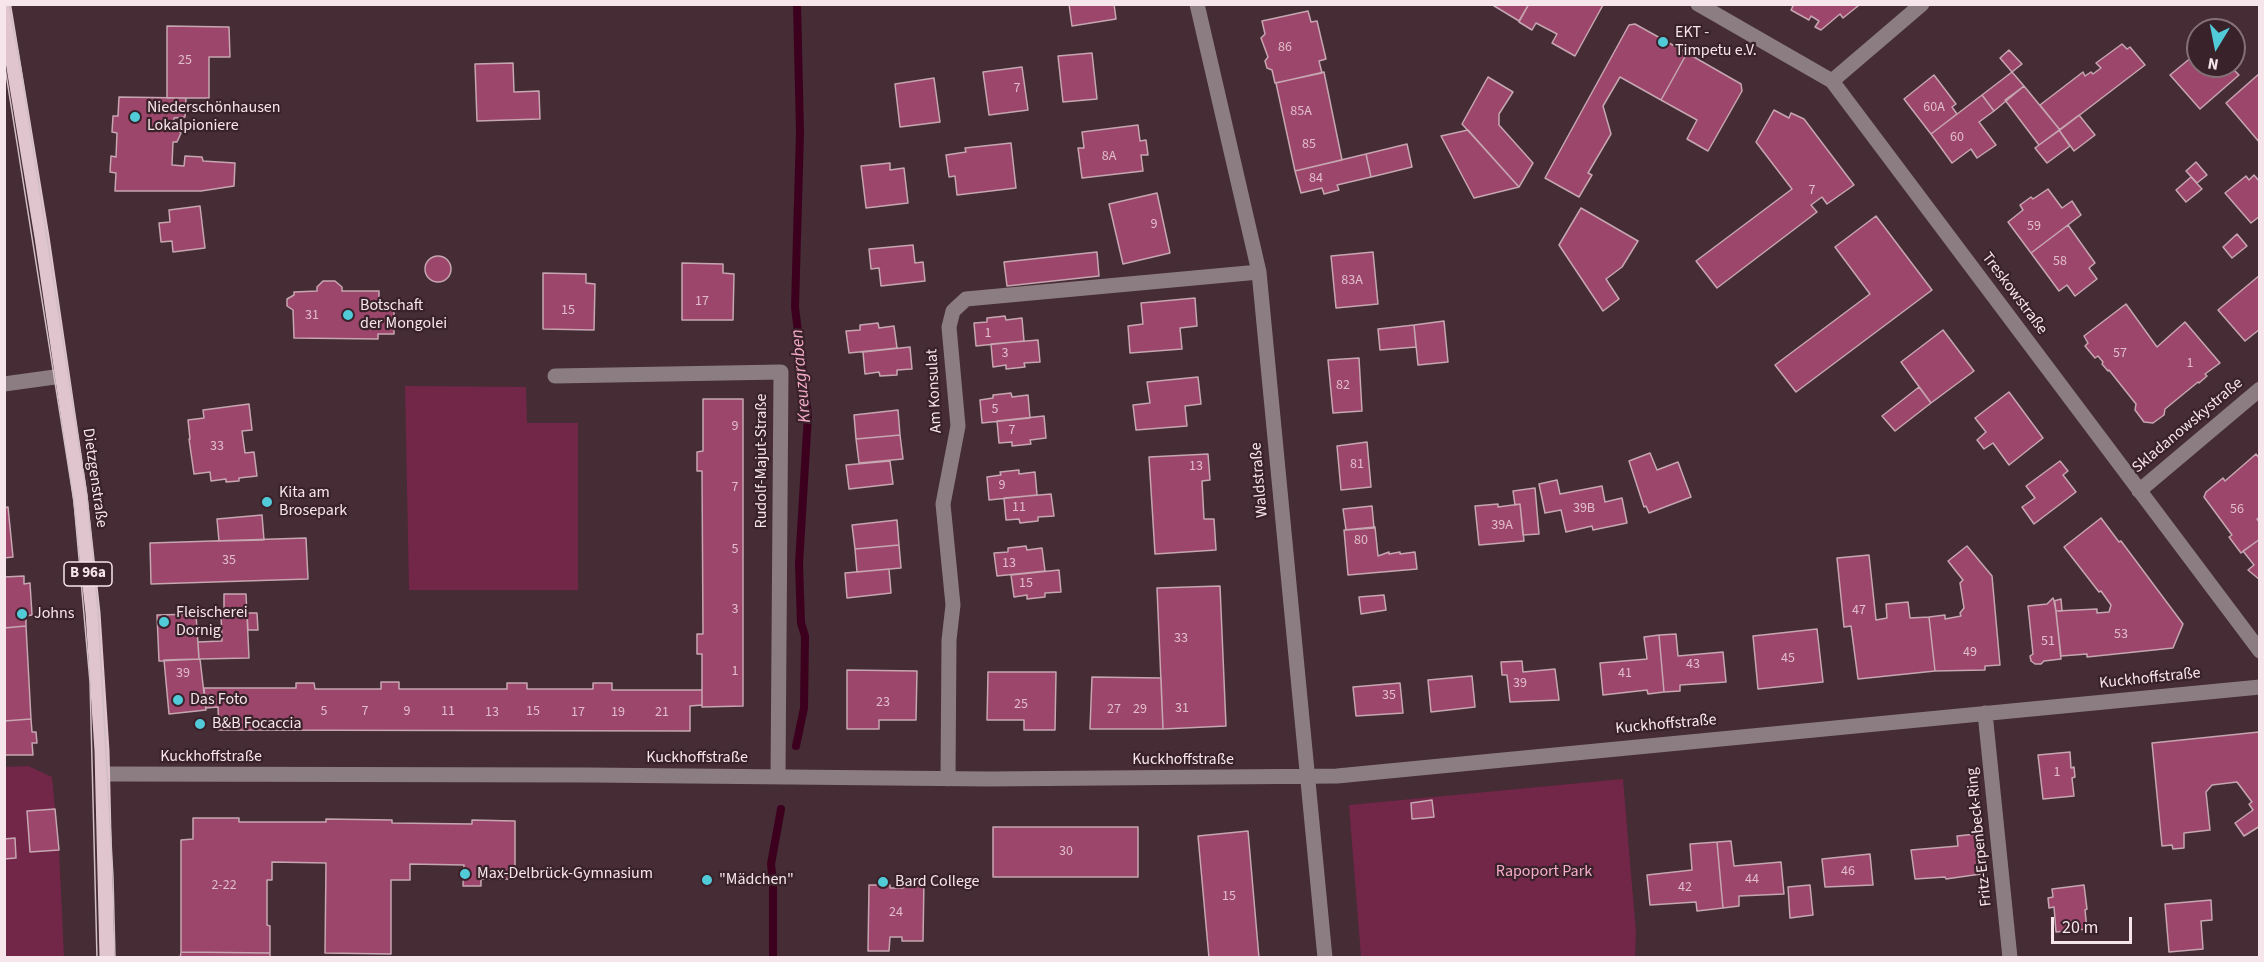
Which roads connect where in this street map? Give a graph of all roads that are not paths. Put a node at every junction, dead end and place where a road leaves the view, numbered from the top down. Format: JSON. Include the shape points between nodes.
{"nodes":[{"id":1,"x":1197,"y":4,"type":"edge"},
{"id":2,"x":1698,"y":4,"type":"edge"},
{"id":3,"x":1922,"y":4,"type":"edge"},
{"id":4,"x":4,"y":7,"type":"edge"},
{"id":5,"x":1832,"y":81,"type":"junction"},
{"id":6,"x":1259,"y":272,"type":"junction"},
{"id":7,"x":62,"y":376,"type":"junction"},
{"id":8,"x":555,"y":376,"type":"dead end"},
{"id":9,"x":4,"y":384,"type":"edge"},
{"id":10,"x":2259,"y":389,"type":"edge"},
{"id":11,"x":2139,"y":491,"type":"junction"},
{"id":12,"x":2259,"y":651,"type":"edge"},
{"id":13,"x":2259,"y":687,"type":"edge"},
{"id":14,"x":1985,"y":713,"type":"junction"},
{"id":15,"x":103,"y":774,"type":"junction"},
{"id":16,"x":778,"y":776,"type":"junction"},
{"id":17,"x":1307,"y":776,"type":"junction"},
{"id":18,"x":948,"y":779,"type":"junction"},
{"id":19,"x":107,"y":957,"type":"edge"},
{"id":20,"x":1325,"y":957,"type":"edge"},
{"id":21,"x":2010,"y":957,"type":"edge"}],
"edges":[{"from":1,"to":6,"type":"street","name":"Waldstraße"},
{"from":2,"to":5,"type":"street","name":"Treskowstraße"},
{"from":3,"to":5,"type":"street"},
{"from":4,"to":7,"type":"main road","name":"Dietzgenstraße","number":"B 96a"},
{"from":5,"to":11,"type":"street","name":"Treskowstraße"},
{"from":6,"to":17,"type":"street","name":"Waldstraße"},
{"from":6,"to":18,"type":"street","name":"Am Konsulat","via":[[966,299],[953,311],[949,327],[957,426],[943,504],[953,605]]},
{"from":7,"to":9,"type":"street"},
{"from":7,"to":15,"type":"main road","name":"Dietzgenstraße","number":"B 96a","via":[[93,613]]},
{"from":8,"to":16,"type":"street","name":"Rudolf-Majut-Straße","via":[[781,372]]},
{"from":10,"to":11,"type":"street","name":"Skladanowskystraße"},
{"from":11,"to":12,"type":"street","name":"Treskowstraße"},
{"from":13,"to":14,"type":"street","name":"Kuckhoffstraße"},
{"from":14,"to":17,"type":"street","name":"Kuckhoffstraße"},
{"from":14,"to":21,"type":"street","name":"Fritz-Erpenbeck-Ring"},
{"from":15,"to":16,"type":"street","name":"Kuckhoffstraße"},
{"from":15,"to":19,"type":"main road","name":"Dietzgenstraße","number":"B 96a"},
{"from":16,"to":18,"type":"street","name":"Kuckhoffstraße"},
{"from":17,"to":18,"type":"street","name":"Kuckhoffstraße"},
{"from":17,"to":20,"type":"street","name":"Waldstraße"}]}
